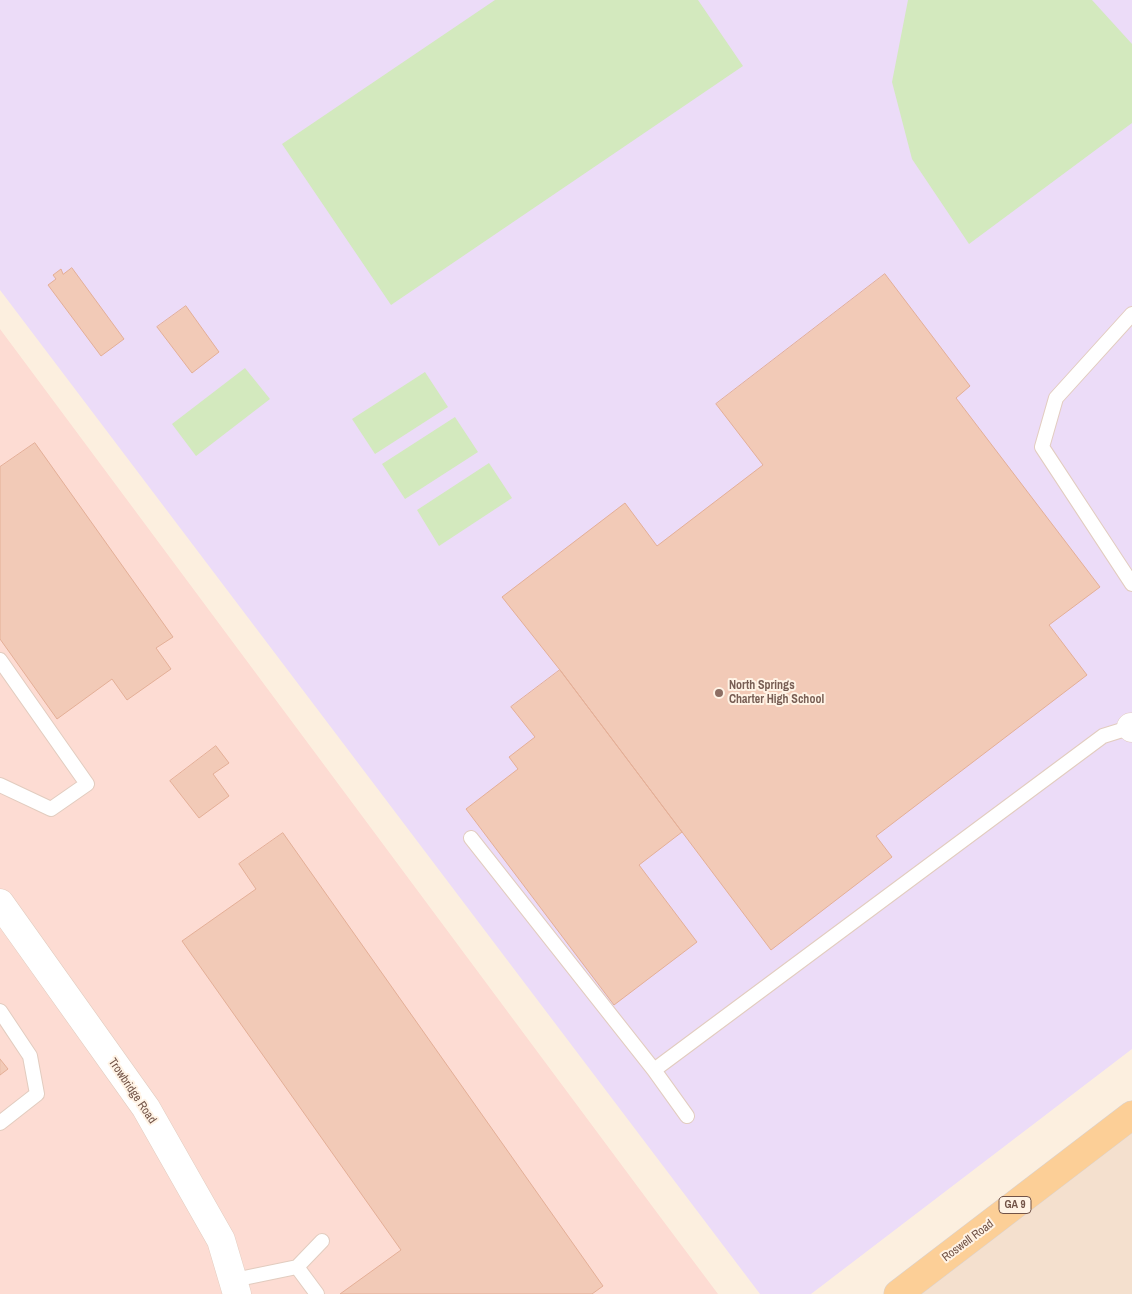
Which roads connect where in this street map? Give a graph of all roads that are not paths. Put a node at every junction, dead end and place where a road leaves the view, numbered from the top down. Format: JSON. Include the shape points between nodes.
{"nodes":[{"id":1,"x":1132,"y":314,"type":"edge"},
{"id":2,"x":1132,"y":584,"type":"edge"},
{"id":3,"x":0,"y":660,"type":"edge"},
{"id":4,"x":1132,"y":728,"type":"edge"},
{"id":5,"x":0,"y":785,"type":"edge"},
{"id":6,"x":471,"y":838,"type":"dead end"},
{"id":7,"x":2,"y":911,"type":"edge"},
{"id":8,"x":0,"y":1011,"type":"edge"},
{"id":9,"x":654,"y":1070,"type":"junction"},
{"id":10,"x":687,"y":1116,"type":"dead end"},
{"id":11,"x":1132,"y":1116,"type":"edge"},
{"id":12,"x":0,"y":1123,"type":"edge"},
{"id":13,"x":322,"y":1241,"type":"dead end"},
{"id":14,"x":297,"y":1267,"type":"junction"},
{"id":15,"x":235,"y":1287,"type":"edge"},
{"id":16,"x":317,"y":1294,"type":"edge"},
{"id":17,"x":898,"y":1294,"type":"edge"}],
"edges":[{"from":1,"to":2,"type":"lane","via":[[1056,398],[1042,447]]},
{"from":3,"to":5,"type":"lane","via":[[87,784],[51,809]]},
{"from":4,"to":9,"type":"lane","via":[[1103,736]]},
{"from":6,"to":9,"type":"lane"},
{"from":7,"to":15,"type":"street","name":"Trowbridge Road","via":[[146,1108],[221,1240]]},
{"from":8,"to":12,"type":"lane","via":[[30,1056],[37,1094]]},
{"from":9,"to":10,"type":"lane"},
{"from":11,"to":17,"type":"main road","name":"Roswell Road","number":"GA 9"},
{"from":13,"to":14,"type":"lane"},
{"from":14,"to":15,"type":"lane"},
{"from":14,"to":16,"type":"lane"}]}
